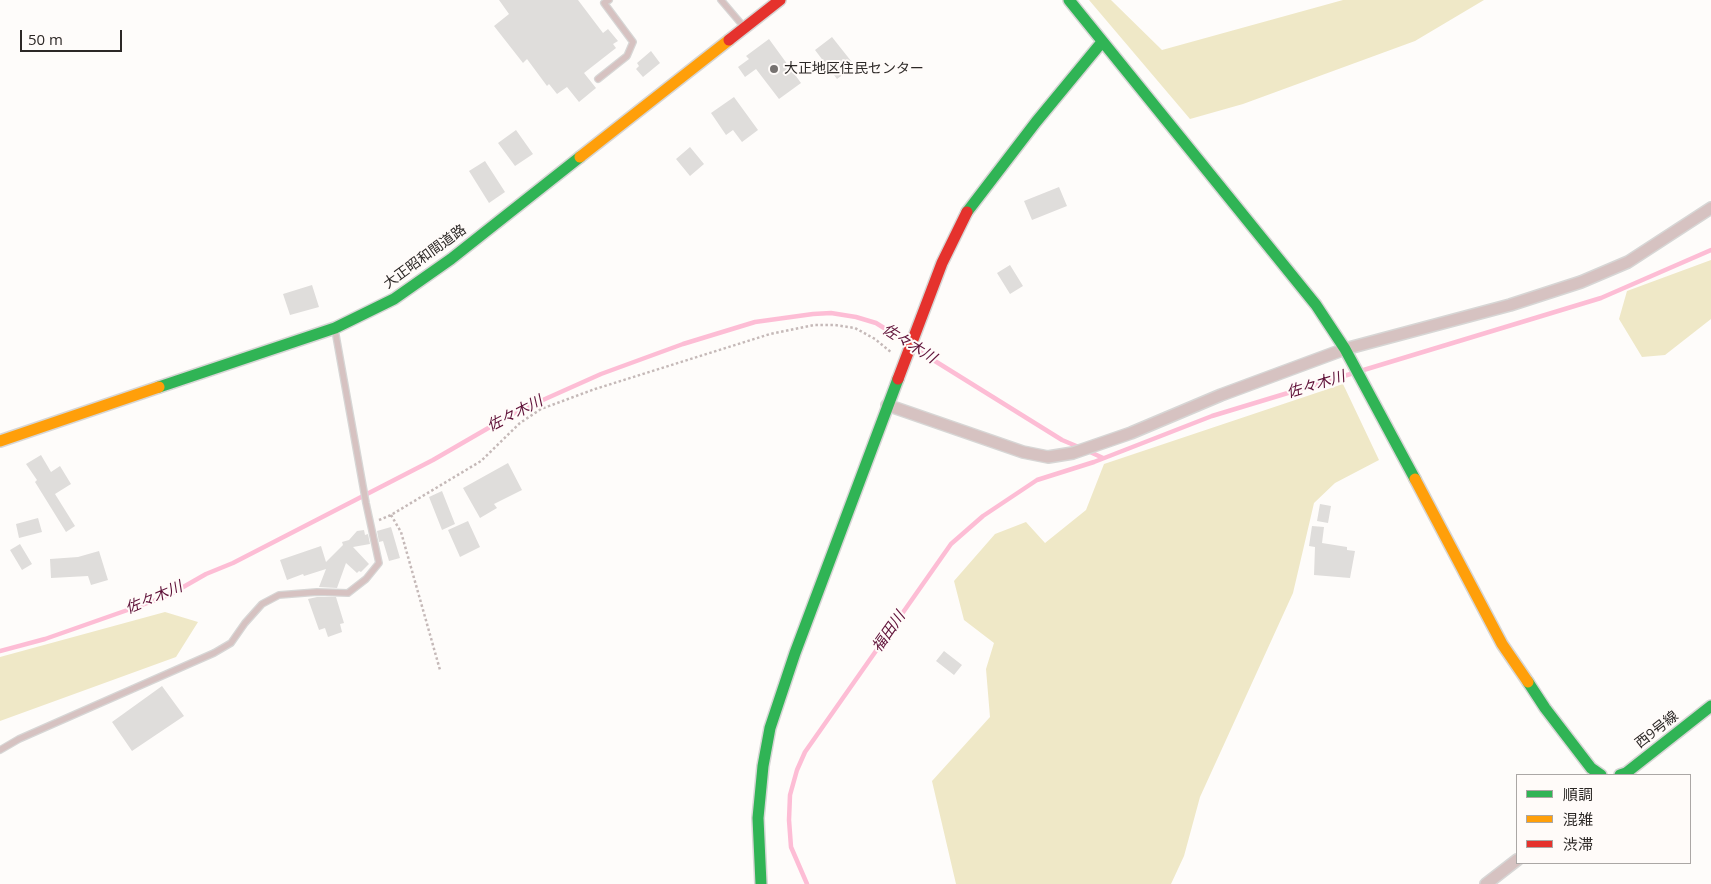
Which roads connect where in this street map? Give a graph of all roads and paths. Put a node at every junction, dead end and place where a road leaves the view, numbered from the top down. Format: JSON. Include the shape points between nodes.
{"nodes":[{"id":1,"x":609,"y":0,"type":"edge"},
{"id":2,"x":721,"y":0,"type":"edge"},
{"id":3,"x":780,"y":0,"type":"edge"},
{"id":4,"x":1068,"y":0,"type":"edge"},
{"id":5,"x":745,"y":28,"type":"junction"},
{"id":6,"x":1102,"y":42,"type":"junction"},
{"id":7,"x":598,"y":79,"type":"dead end"},
{"id":8,"x":1711,"y":208,"type":"edge"},
{"id":9,"x":334,"y":328,"type":"junction"},
{"id":10,"x":1346,"y":353,"type":"junction"},
{"id":11,"x":905,"y":360,"type":"junction"},
{"id":12,"x":887,"y":405,"type":"junction"},
{"id":13,"x":0,"y":441,"type":"edge"},
{"id":14,"x":391,"y":515,"type":"junction"},
{"id":15,"x":371,"y":523,"type":"junction"},
{"id":16,"x":440,"y":670,"type":"dead end"},
{"id":17,"x":1711,"y":706,"type":"edge"},
{"id":18,"x":0,"y":750,"type":"edge"},
{"id":19,"x":1600,"y":774,"type":"edge"},
{"id":20,"x":1623,"y":774,"type":"edge"},
{"id":21,"x":1516,"y":861,"type":"edge"},
{"id":22,"x":761,"y":884,"type":"edge"},
{"id":23,"x":1486,"y":884,"type":"edge"}],
"edges":[{"from":1,"to":7,"type":"lane","via":[[604,3],[633,42],[627,56]]},
{"from":2,"to":5,"type":"lane"},
{"from":3,"to":5,"type":"street","name":"大正昭和間道路"},
{"from":4,"to":6,"type":"street"},
{"from":5,"to":9,"type":"street","name":"大正昭和間道路","via":[[451,259],[394,300]]},
{"from":6,"to":10,"type":"street","via":[[1316,305]]},
{"from":6,"to":11,"type":"street","via":[[967,212],[942,263]]},
{"from":8,"to":10,"type":"street","via":[[1628,262],[1582,282]]},
{"from":9,"to":13,"type":"street","name":"大正昭和間道路"},
{"from":9,"to":15,"type":"lane"},
{"from":10,"to":12,"type":"street","via":[[1221,395],[1093,447],[1048,457],[1023,452]]},
{"from":10,"to":19,"type":"street","via":[[1502,644],[1545,708],[1591,768]]},
{"from":11,"to":12,"type":"street"},
{"from":11,"to":14,"type":"path","via":[[855,328],[814,324],[770,334],[541,409],[520,423],[481,461]]},
{"from":12,"to":22,"type":"street","via":[[770,728],[758,818]]},
{"from":14,"to":15,"type":"path"},
{"from":14,"to":16,"type":"path","via":[[401,532]]},
{"from":15,"to":18,"type":"lane","via":[[379,563],[348,593],[278,595],[262,604],[231,643],[214,653]]},
{"from":17,"to":20,"type":"street","name":"西9号線"},
{"from":21,"to":23,"type":"street"}]}
